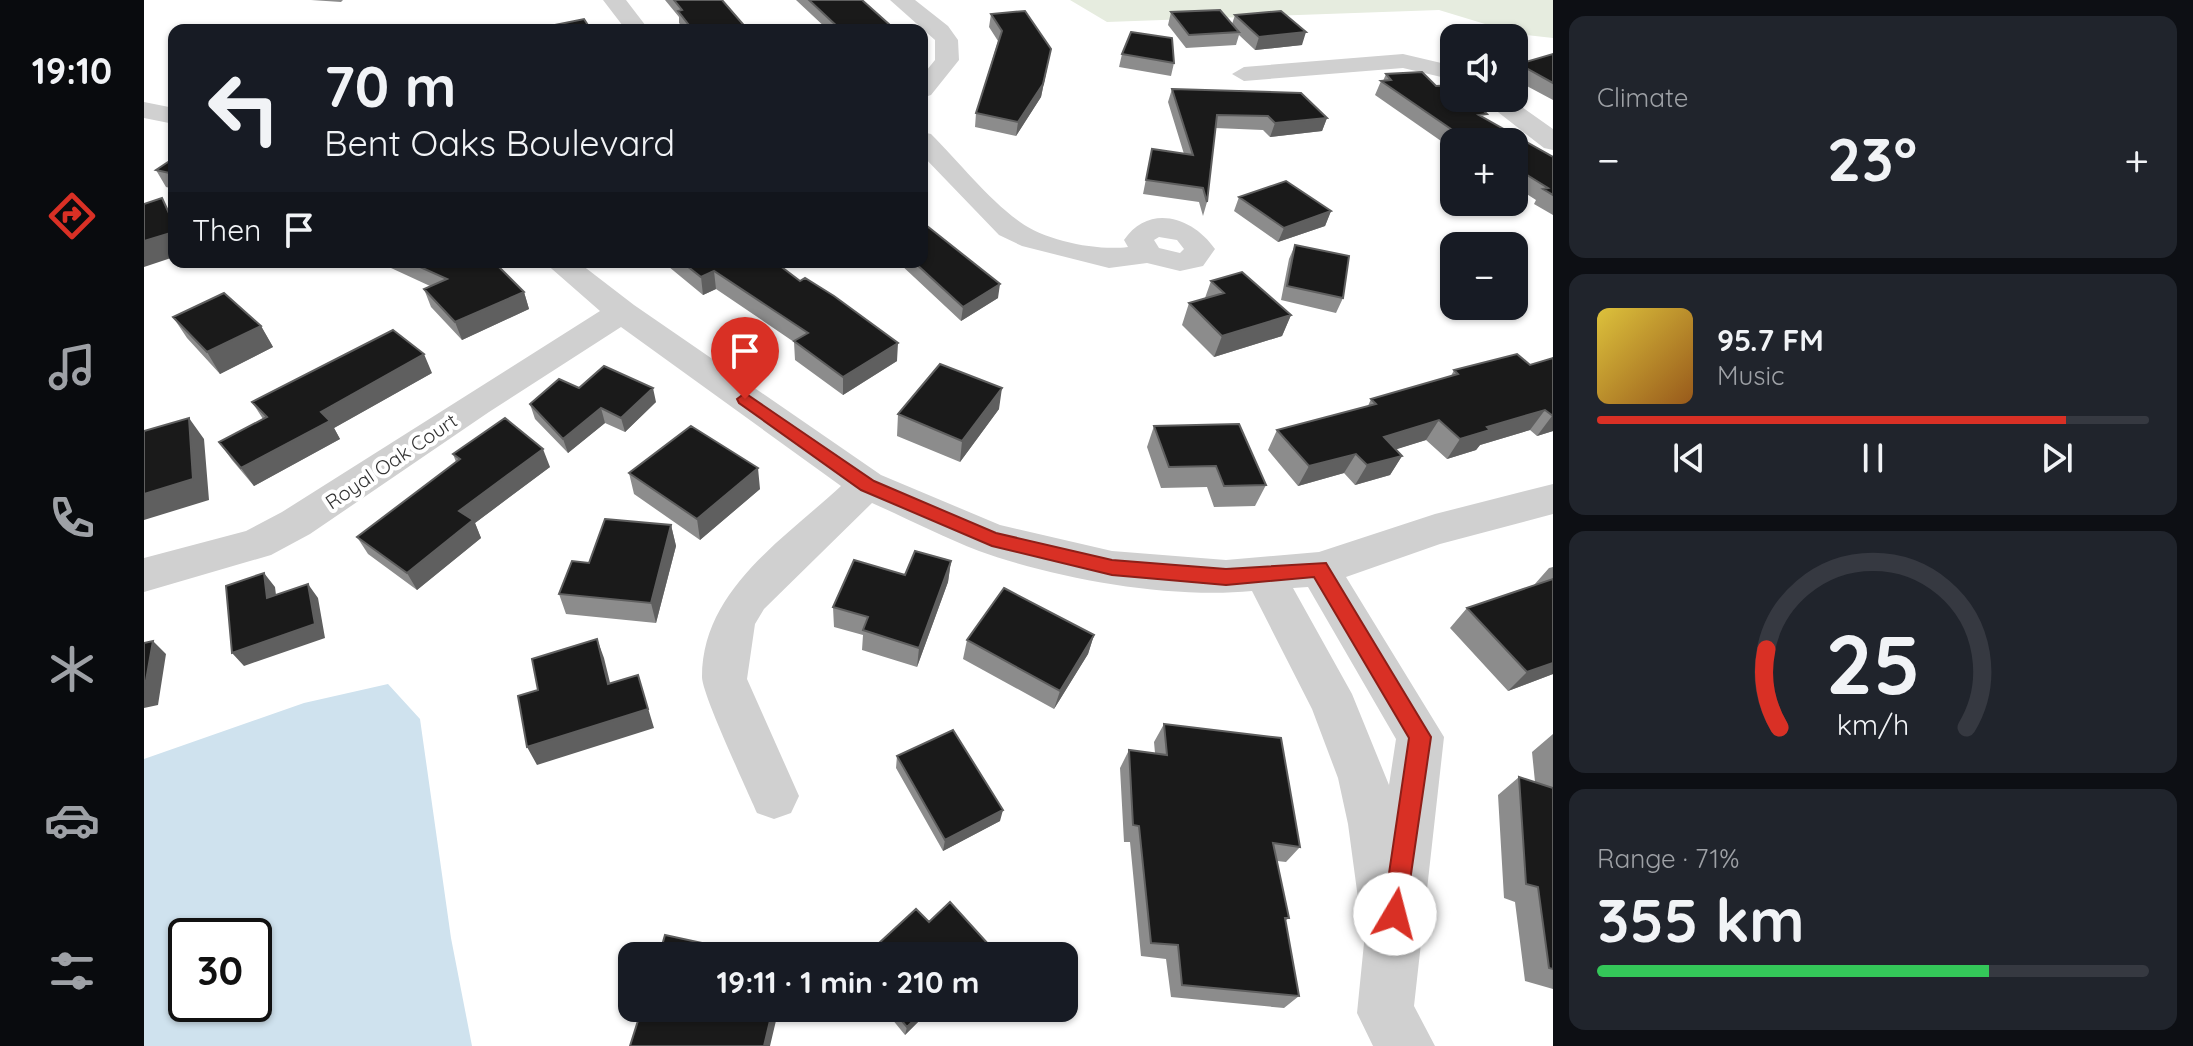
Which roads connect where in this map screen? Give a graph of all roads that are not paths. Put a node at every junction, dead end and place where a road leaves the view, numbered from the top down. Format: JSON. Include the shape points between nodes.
{"nodes":[{"id":1,"x":614,"y":0,"type":"edge"},
{"id":2,"x":901,"y":0,"type":"edge"},
{"id":3,"x":633,"y":24,"type":"edge"},
{"id":4,"x":1440,"y":70,"type":"edge"},
{"id":5,"x":1244,"y":74,"type":"dead end"},
{"id":6,"x":928,"y":84,"type":"edge"},
{"id":7,"x":1512,"y":112,"type":"edge"},
{"id":8,"x":1553,"y":142,"type":"edge"},
{"id":9,"x":928,"y":146,"type":"edge"},
{"id":10,"x":1147,"y":254,"type":"dead end"},
{"id":11,"x":567,"y":268,"type":"edge"},
{"id":12,"x":622,"y":312,"type":"junction"},
{"id":13,"x":867,"y":485,"type":"junction"},
{"id":14,"x":1553,"y":499,"type":"edge"},
{"id":15,"x":1319,"y":569,"type":"junction"},
{"id":16,"x":1264,"y":574,"type":"junction"},
{"id":17,"x":144,"y":575,"type":"edge"},
{"id":18,"x":774,"y":796,"type":"dead end"},
{"id":19,"x":1391,"y":943,"type":"junction"},
{"id":20,"x":1406,"y":1046,"type":"edge"}],
"edges":[{"from":1,"to":3,"type":"street"},
{"from":2,"to":6,"type":"street","via":[[947,35],[950,56]]},
{"from":4,"to":5,"type":"street","via":[[1403,61]]},
{"from":7,"to":8,"type":"street"},
{"from":9,"to":10,"type":"street","via":[[1010,229],[1109,259]]},
{"from":11,"to":12,"type":"street"},
{"from":12,"to":13,"type":"street"},
{"from":12,"to":17,"type":"street","name":"Royal Oak Court","via":[[296,523],[257,544]]},
{"from":13,"to":16,"type":"street","via":[[992,539],[1112,568],[1226,577]]},
{"from":13,"to":18,"type":"street","via":[[749,597],[734,622],[724,679]]},
{"from":14,"to":15,"type":"street","via":[[1435,530]]},
{"from":15,"to":16,"type":"street"},
{"from":15,"to":19,"type":"street","via":[[1420,737]]},
{"from":16,"to":19,"type":"street","via":[[1327,690],[1356,757]]},
{"from":19,"to":20,"type":"street","via":[[1385,1013]]}]}
